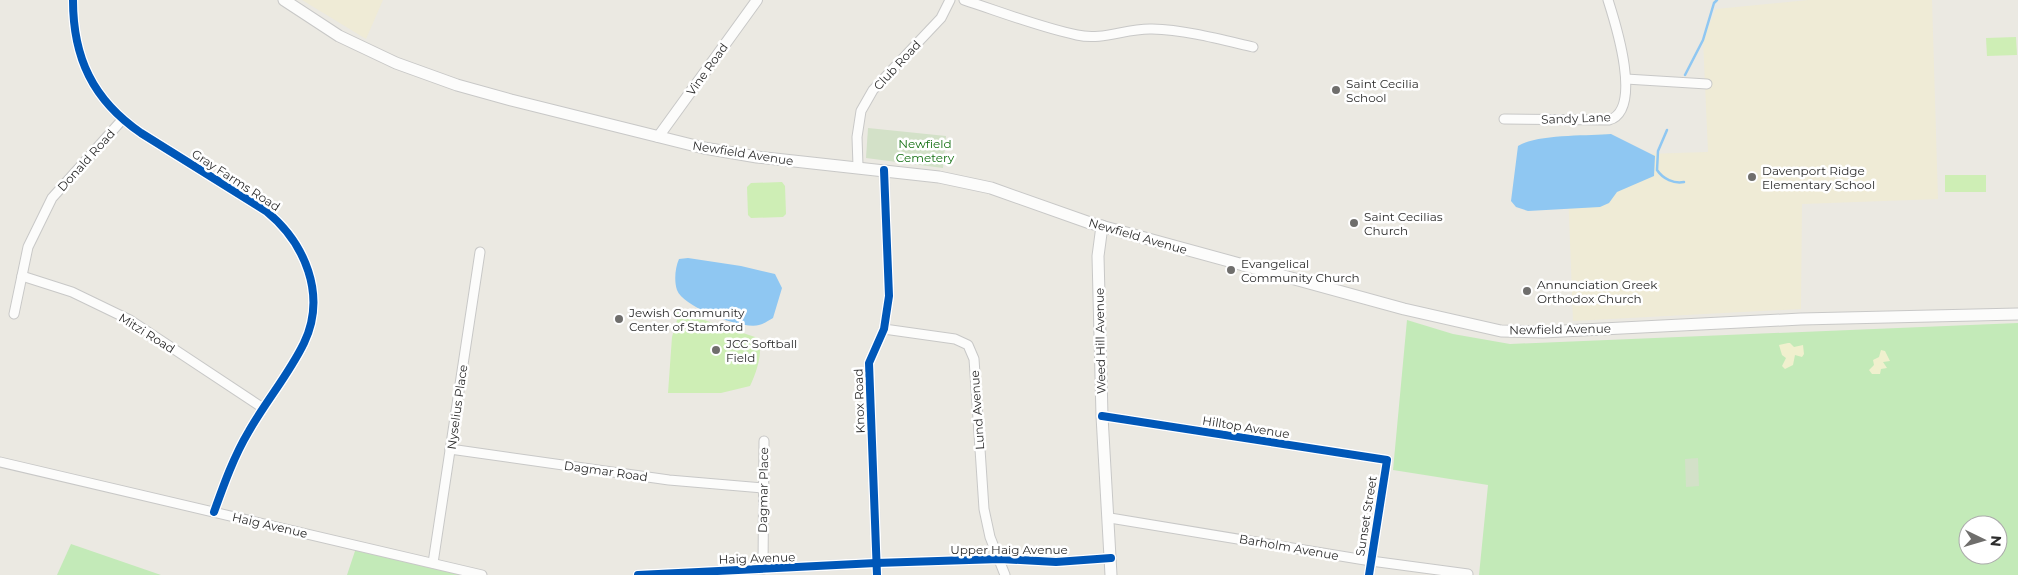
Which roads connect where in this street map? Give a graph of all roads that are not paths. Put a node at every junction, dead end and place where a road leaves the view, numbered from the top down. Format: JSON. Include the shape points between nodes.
{"nodes":[{"id":1,"x":73,"y":0,"type":"edge"},
{"id":2,"x":284,"y":0,"type":"edge"},
{"id":3,"x":756,"y":0,"type":"edge"},
{"id":4,"x":950,"y":0,"type":"edge"},
{"id":5,"x":964,"y":0,"type":"edge"},
{"id":6,"x":1608,"y":0,"type":"edge"},
{"id":7,"x":1252,"y":47,"type":"dead end"},
{"id":8,"x":1626,"y":79,"type":"junction"},
{"id":9,"x":1707,"y":84,"type":"dead end"},
{"id":10,"x":1504,"y":119,"type":"dead end"},
{"id":11,"x":122,"y":120,"type":"junction"},
{"id":12,"x":658,"y":137,"type":"junction"},
{"id":13,"x":858,"y":166,"type":"junction"},
{"id":14,"x":884,"y":170,"type":"junction"},
{"id":15,"x":1102,"y":226,"type":"junction"},
{"id":16,"x":480,"y":252,"type":"dead end"},
{"id":17,"x":22,"y":276,"type":"junction"},
{"id":18,"x":14,"y":314,"type":"dead end"},
{"id":19,"x":2018,"y":314,"type":"edge"},
{"id":20,"x":884,"y":329,"type":"junction"},
{"id":21,"x":263,"y":408,"type":"junction"},
{"id":22,"x":1102,"y":416,"type":"junction"},
{"id":23,"x":764,"y":442,"type":"dead end"},
{"id":24,"x":450,"y":449,"type":"junction"},
{"id":25,"x":1386,"y":460,"type":"joint"},
{"id":26,"x":0,"y":462,"type":"edge"},
{"id":27,"x":763,"y":488,"type":"junction"},
{"id":28,"x":214,"y":512,"type":"junction"},
{"id":29,"x":1110,"y":518,"type":"junction"},
{"id":30,"x":1111,"y":558,"type":"junction"},
{"id":31,"x":1000,"y":559,"type":"junction"},
{"id":32,"x":1371,"y":561,"type":"junction"},
{"id":33,"x":433,"y":563,"type":"junction"},
{"id":34,"x":876,"y":563,"type":"junction"},
{"id":35,"x":763,"y":569,"type":"junction"},
{"id":36,"x":1468,"y":574,"type":"dead end"},
{"id":37,"x":482,"y":575,"type":"edge"},
{"id":38,"x":638,"y":575,"type":"edge"},
{"id":39,"x":877,"y":575,"type":"edge"},
{"id":40,"x":1006,"y":575,"type":"edge"},
{"id":41,"x":1111,"y":575,"type":"edge"},
{"id":42,"x":1369,"y":575,"type":"edge"}],
"edges":[{"from":1,"to":11,"type":"street","name":"Gray Farms Road","via":[[75,36],[84,65],[94,88]]},
{"from":2,"to":12,"type":"main road","name":"Newfield Avenue","via":[[339,36],[396,63],[484,93]]},
{"from":3,"to":12,"type":"street","name":"Vine Road"},
{"from":4,"to":13,"type":"street","name":"Club Road","via":[[941,18],[873,90],[861,111],[857,137]]},
{"from":5,"to":7,"type":"street","via":[[1077,35],[1098,37],[1133,29],[1151,29],[1189,33]]},
{"from":6,"to":8,"type":"street","name":"Sandy Lane","via":[[1619,33]]},
{"from":8,"to":9,"type":"street"},
{"from":8,"to":10,"type":"street","name":"Sandy Lane","via":[[1624,103],[1616,117],[1609,120]]},
{"from":11,"to":17,"type":"street","name":"Donald Road","via":[[52,198],[28,247]]},
{"from":11,"to":21,"type":"street","name":"Gray Farms Road","via":[[266,211],[281,223],[302,253],[312,286],[310,327],[297,357]]},
{"from":12,"to":13,"type":"main road","name":"Newfield Avenue","via":[[757,157]]},
{"from":13,"to":14,"type":"main road","name":"Newfield Avenue"},
{"from":14,"to":15,"type":"main road","name":"Newfield Avenue","via":[[991,188]]},
{"from":14,"to":20,"type":"street","name":"Knox Road","via":[[890,296]]},
{"from":15,"to":19,"type":"main road","name":"Newfield Avenue","via":[[1404,309],[1501,331]]},
{"from":15,"to":22,"type":"main road","name":"Weed Hill Avenue","via":[[1098,256]]},
{"from":16,"to":24,"type":"street","name":"Nyselius Place"},
{"from":17,"to":18,"type":"street","name":"Donald Road"},
{"from":17,"to":21,"type":"street","name":"Mitzi Road","via":[[72,292],[122,316]]},
{"from":20,"to":31,"type":"street","name":"Lund Avenue","via":[[955,338],[968,345],[974,359],[984,509],[990,537]]},
{"from":20,"to":34,"type":"street","name":"Knox Road","via":[[869,363]]},
{"from":21,"to":28,"type":"street","name":"Gray Farms Road","via":[[238,452]]},
{"from":22,"to":25,"type":"street","name":"Hilltop Avenue"},
{"from":22,"to":29,"type":"main road","name":"Weed Hill Avenue"},
{"from":23,"to":27,"type":"street","name":"Dagmar Place"},
{"from":24,"to":27,"type":"street","name":"Dagmar Road","via":[[669,480]]},
{"from":24,"to":33,"type":"street","name":"Nyselius Place"},
{"from":25,"to":32,"type":"street","name":"Sunset Street"},
{"from":26,"to":28,"type":"street","name":"Haig Avenue"},
{"from":27,"to":35,"type":"street","name":"Dagmar Place"},
{"from":28,"to":33,"type":"street","name":"Haig Avenue"},
{"from":29,"to":30,"type":"main road","name":"Weed Hill Avenue"},
{"from":29,"to":32,"type":"street","name":"Barholm Avenue"},
{"from":30,"to":31,"type":"street","name":"Upper Haig Avenue","via":[[1056,562]]},
{"from":30,"to":41,"type":"main road","name":"Weed Hill Avenue"},
{"from":31,"to":34,"type":"street","name":"Upper Haig Avenue"},
{"from":31,"to":40,"type":"street"},
{"from":32,"to":36,"type":"street","name":"Barholm Avenue"},
{"from":32,"to":42,"type":"street","name":"Sunset Street"},
{"from":33,"to":37,"type":"street","name":"Haig Avenue"},
{"from":34,"to":35,"type":"street","name":"Haig Avenue"},
{"from":34,"to":39,"type":"street","name":"Knox Road"},
{"from":35,"to":38,"type":"street","name":"Haig Avenue"}]}
